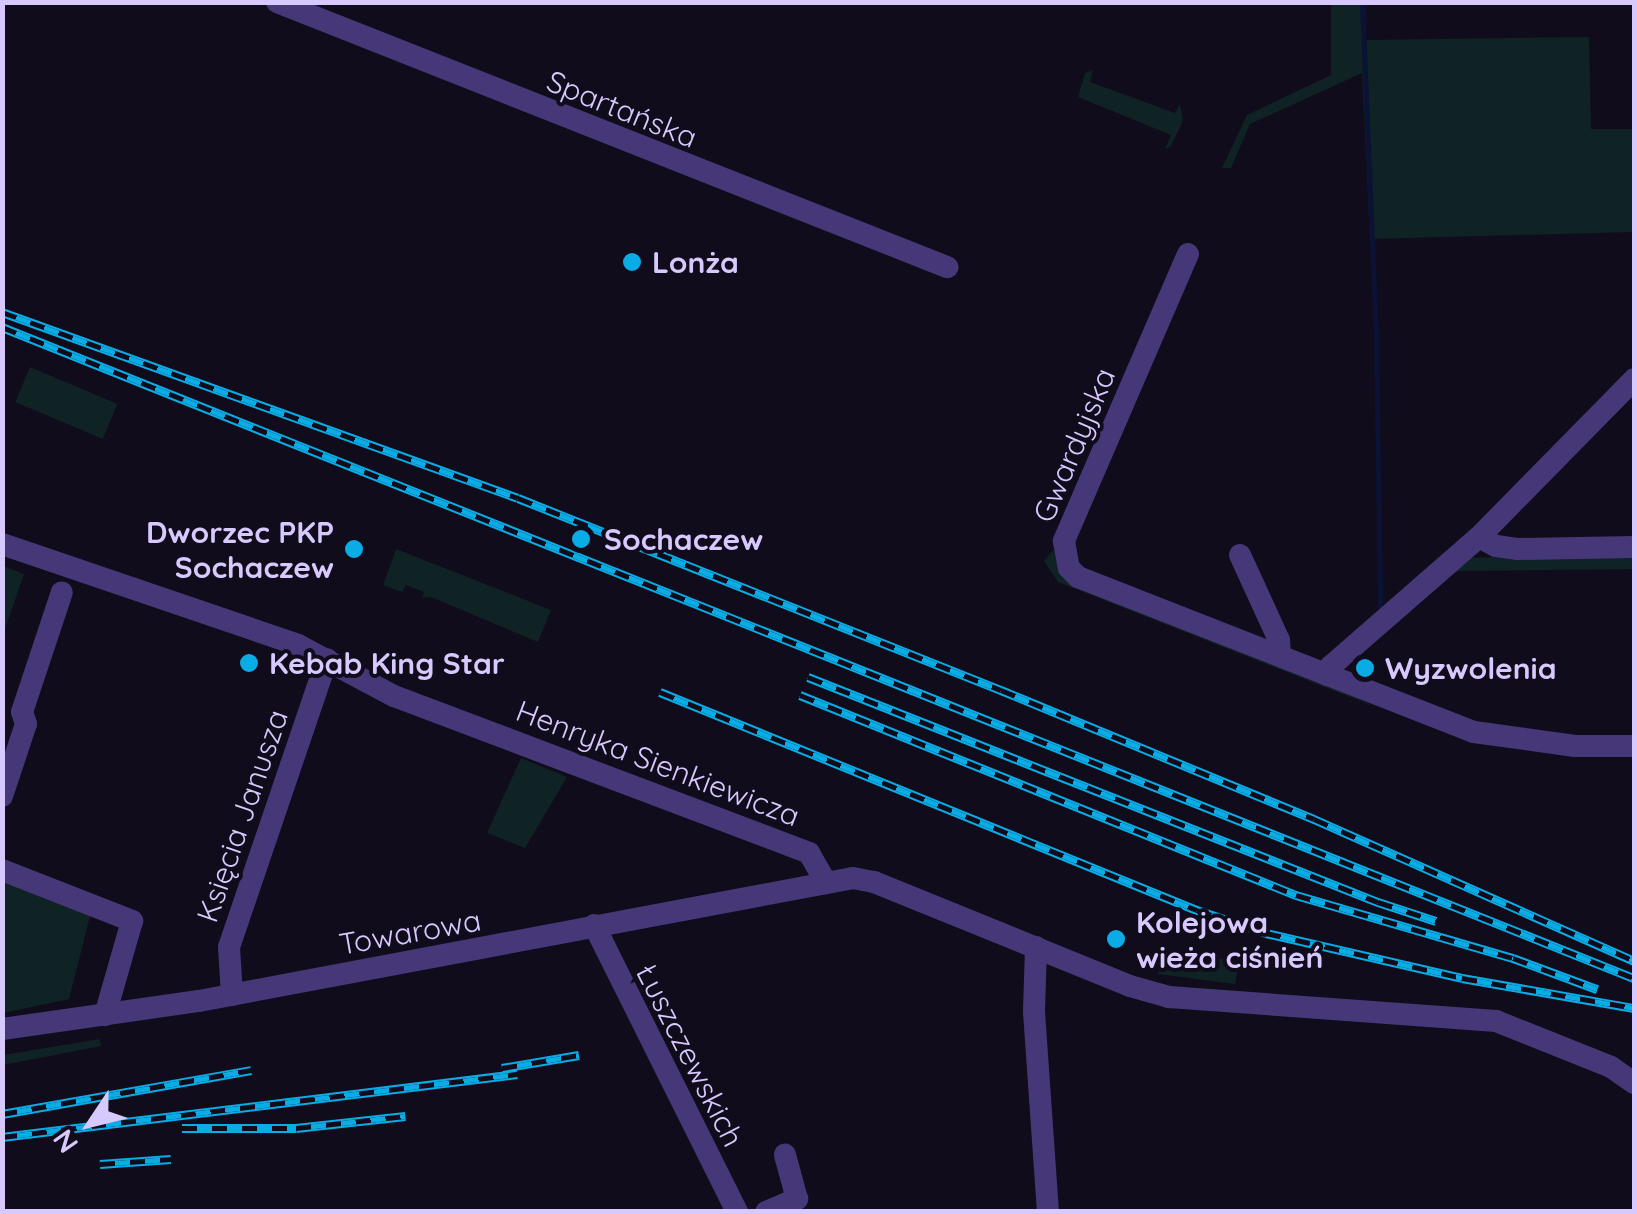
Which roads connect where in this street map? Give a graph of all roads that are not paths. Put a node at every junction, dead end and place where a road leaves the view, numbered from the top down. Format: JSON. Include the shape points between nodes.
{"nodes":[{"id":1,"x":277,"y":2,"type":"edge"},
{"id":2,"x":1188,"y":254,"type":"dead end"},
{"id":3,"x":947,"y":267,"type":"dead end"},
{"id":4,"x":1634,"y":378,"type":"edge"},
{"id":5,"x":1479,"y":537,"type":"junction"},
{"id":6,"x":2,"y":544,"type":"edge"},
{"id":7,"x":1634,"y":546,"type":"edge"},
{"id":8,"x":1240,"y":555,"type":"dead end"},
{"id":9,"x":62,"y":592,"type":"dead end"},
{"id":10,"x":1280,"y":654,"type":"junction"},
{"id":11,"x":327,"y":660,"type":"junction"},
{"id":12,"x":1327,"y":675,"type":"junction"},
{"id":13,"x":1634,"y":746,"type":"edge"},
{"id":14,"x":2,"y":796,"type":"edge"},
{"id":15,"x":2,"y":870,"type":"edge"},
{"id":16,"x":825,"y":881,"type":"junction"},
{"id":17,"x":594,"y":925,"type":"junction"},
{"id":18,"x":1036,"y":947,"type":"junction"},
{"id":19,"x":232,"y":995,"type":"junction"},
{"id":20,"x":105,"y":1014,"type":"junction"},
{"id":21,"x":2,"y":1029,"type":"edge"},
{"id":22,"x":1634,"y":1083,"type":"edge"},
{"id":23,"x":785,"y":1155,"type":"dead end"},
{"id":24,"x":737,"y":1212,"type":"edge"},
{"id":25,"x":766,"y":1212,"type":"edge"},
{"id":26,"x":1048,"y":1212,"type":"edge"}],
"edges":[{"from":1,"to":3,"type":"street","name":"Spartańska"},
{"from":2,"to":10,"type":"street","name":"Gwardyjska","via":[[1064,541],[1064,558],[1078,577]]},
{"from":4,"to":5,"type":"street"},
{"from":5,"to":7,"type":"street","via":[[1517,549]]},
{"from":5,"to":12,"type":"street"},
{"from":6,"to":11,"type":"street","name":"Henryka Sienkiewicza"},
{"from":8,"to":10,"type":"street","via":[[1280,640]]},
{"from":9,"to":14,"type":"street"},
{"from":10,"to":12,"type":"street","name":"Gwardyjska"},
{"from":11,"to":16,"type":"street","name":"Henryka Sienkiewicza","via":[[371,685],[809,853]]},
{"from":11,"to":19,"type":"street","name":"Księcia Janusza","via":[[229,948]]},
{"from":12,"to":13,"type":"street","name":"Gwardyjska","via":[[1474,732]]},
{"from":15,"to":20,"type":"street","via":[[132,922]]},
{"from":16,"to":17,"type":"street","name":"Towarowa"},
{"from":16,"to":18,"type":"street","via":[[874,882]]},
{"from":17,"to":19,"type":"street","name":"Towarowa"},
{"from":17,"to":24,"type":"street","name":"Łuszczewskich"},
{"from":18,"to":22,"type":"street","via":[[1169,997],[1496,1021],[1611,1066]]},
{"from":18,"to":26,"type":"street"},
{"from":19,"to":20,"type":"street","name":"Towarowa"},
{"from":20,"to":21,"type":"street","name":"Towarowa"},
{"from":23,"to":25,"type":"street","via":[[798,1199]]}]}
